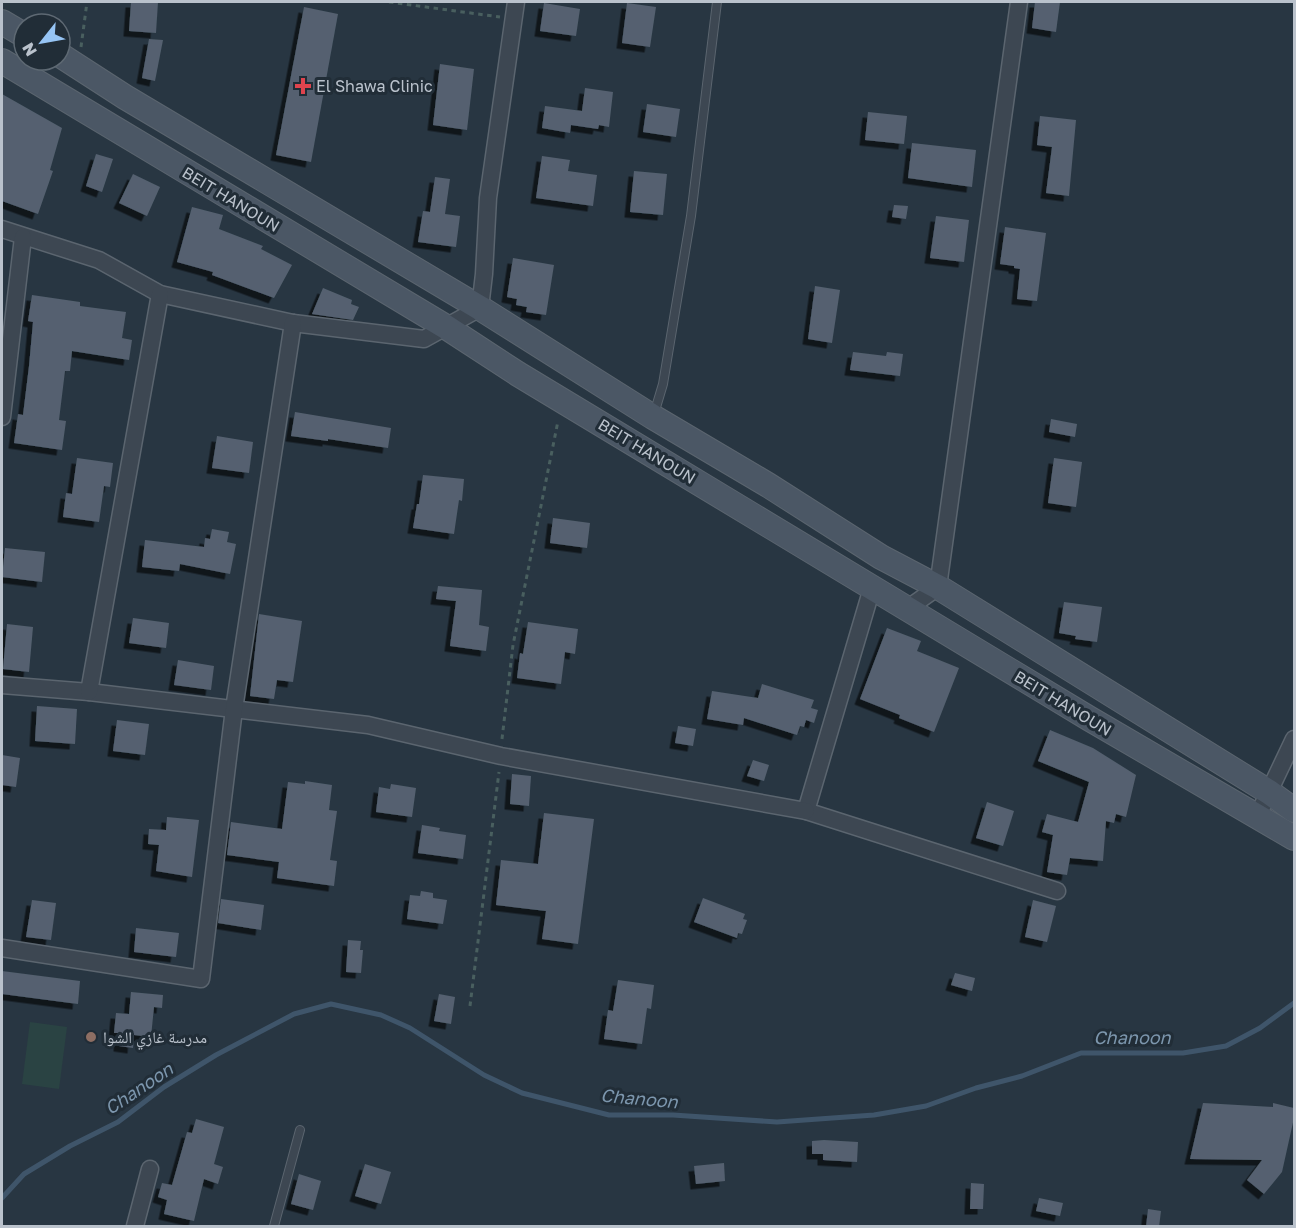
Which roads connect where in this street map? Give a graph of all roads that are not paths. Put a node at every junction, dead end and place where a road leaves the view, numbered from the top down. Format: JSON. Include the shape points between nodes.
{"nodes":[{"id":1,"x":516,"y":2,"type":"edge"},
{"id":2,"x":717,"y":2,"type":"edge"},
{"id":3,"x":1019,"y":2,"type":"edge"},
{"id":4,"x":2,"y":61,"type":"edge"},
{"id":5,"x":72,"y":63,"type":"edge"},
{"id":6,"x":2,"y":229,"type":"edge"},
{"id":7,"x":23,"y":237,"type":"junction"},
{"id":8,"x":160,"y":294,"type":"junction"},
{"id":9,"x":480,"y":308,"type":"junction"},
{"id":10,"x":293,"y":323,"type":"junction"},
{"id":11,"x":446,"y":327,"type":"junction"},
{"id":12,"x":2,"y":417,"type":"edge"},
{"id":13,"x":653,"y":417,"type":"junction"},
{"id":14,"x":938,"y":587,"type":"junction"},
{"id":15,"x":872,"y":588,"type":"junction"},
{"id":16,"x":907,"y":609,"type":"junction"},
{"id":17,"x":2,"y":685,"type":"edge"},
{"id":18,"x":89,"y":692,"type":"junction"},
{"id":19,"x":234,"y":709,"type":"junction"},
{"id":20,"x":1294,"y":739,"type":"edge"},
{"id":21,"x":1269,"y":792,"type":"junction"},
{"id":22,"x":1294,"y":810,"type":"edge"},
{"id":23,"x":806,"y":811,"type":"junction"},
{"id":24,"x":1258,"y":815,"type":"junction"},
{"id":25,"x":1294,"y":838,"type":"edge"},
{"id":26,"x":1057,"y":891,"type":"dead end"},
{"id":27,"x":2,"y":948,"type":"edge"},
{"id":28,"x":300,"y":1130,"type":"dead end"},
{"id":29,"x":150,"y":1168,"type":"dead end"},
{"id":30,"x":135,"y":1227,"type":"edge"},
{"id":31,"x":274,"y":1227,"type":"edge"}],
"edges":[{"from":1,"to":9,"type":"street","via":[[488,198]]},
{"from":2,"to":13,"type":"lane","via":[[692,216],[663,384]]},
{"from":3,"to":14,"type":"street"},
{"from":4,"to":11,"type":"main road","name":"BEIT HANOUN"},
{"from":5,"to":9,"type":"main road","name":"BEIT HANOUN"},
{"from":6,"to":7,"type":"street"},
{"from":7,"to":8,"type":"street","via":[[99,260]]},
{"from":7,"to":12,"type":"street"},
{"from":8,"to":10,"type":"street"},
{"from":8,"to":18,"type":"street"},
{"from":9,"to":11,"type":"street"},
{"from":9,"to":13,"type":"main road","name":"BEIT HANOUN"},
{"from":10,"to":11,"type":"street","via":[[424,339]]},
{"from":10,"to":19,"type":"street"},
{"from":11,"to":15,"type":"main road","name":"BEIT HANOUN"},
{"from":13,"to":14,"type":"main road","name":"BEIT HANOUN","via":[[881,557]]},
{"from":14,"to":16,"type":"street"},
{"from":14,"to":21,"type":"main road","name":"BEIT HANOUN"},
{"from":15,"to":16,"type":"main road","name":"BEIT HANOUN"},
{"from":15,"to":23,"type":"street"},
{"from":16,"to":24,"type":"main road","name":"BEIT HANOUN"},
{"from":17,"to":18,"type":"street"},
{"from":18,"to":19,"type":"street"},
{"from":19,"to":23,"type":"street","via":[[368,725],[501,756]]},
{"from":19,"to":27,"type":"street","via":[[201,980]]},
{"from":20,"to":21,"type":"street"},
{"from":21,"to":22,"type":"main road","name":"BEIT HANOUN"},
{"from":21,"to":24,"type":"street"},
{"from":23,"to":26,"type":"street"},
{"from":24,"to":25,"type":"main road","name":"BEIT HANOUN"},
{"from":28,"to":31,"type":"lane"},
{"from":29,"to":30,"type":"street"}]}
